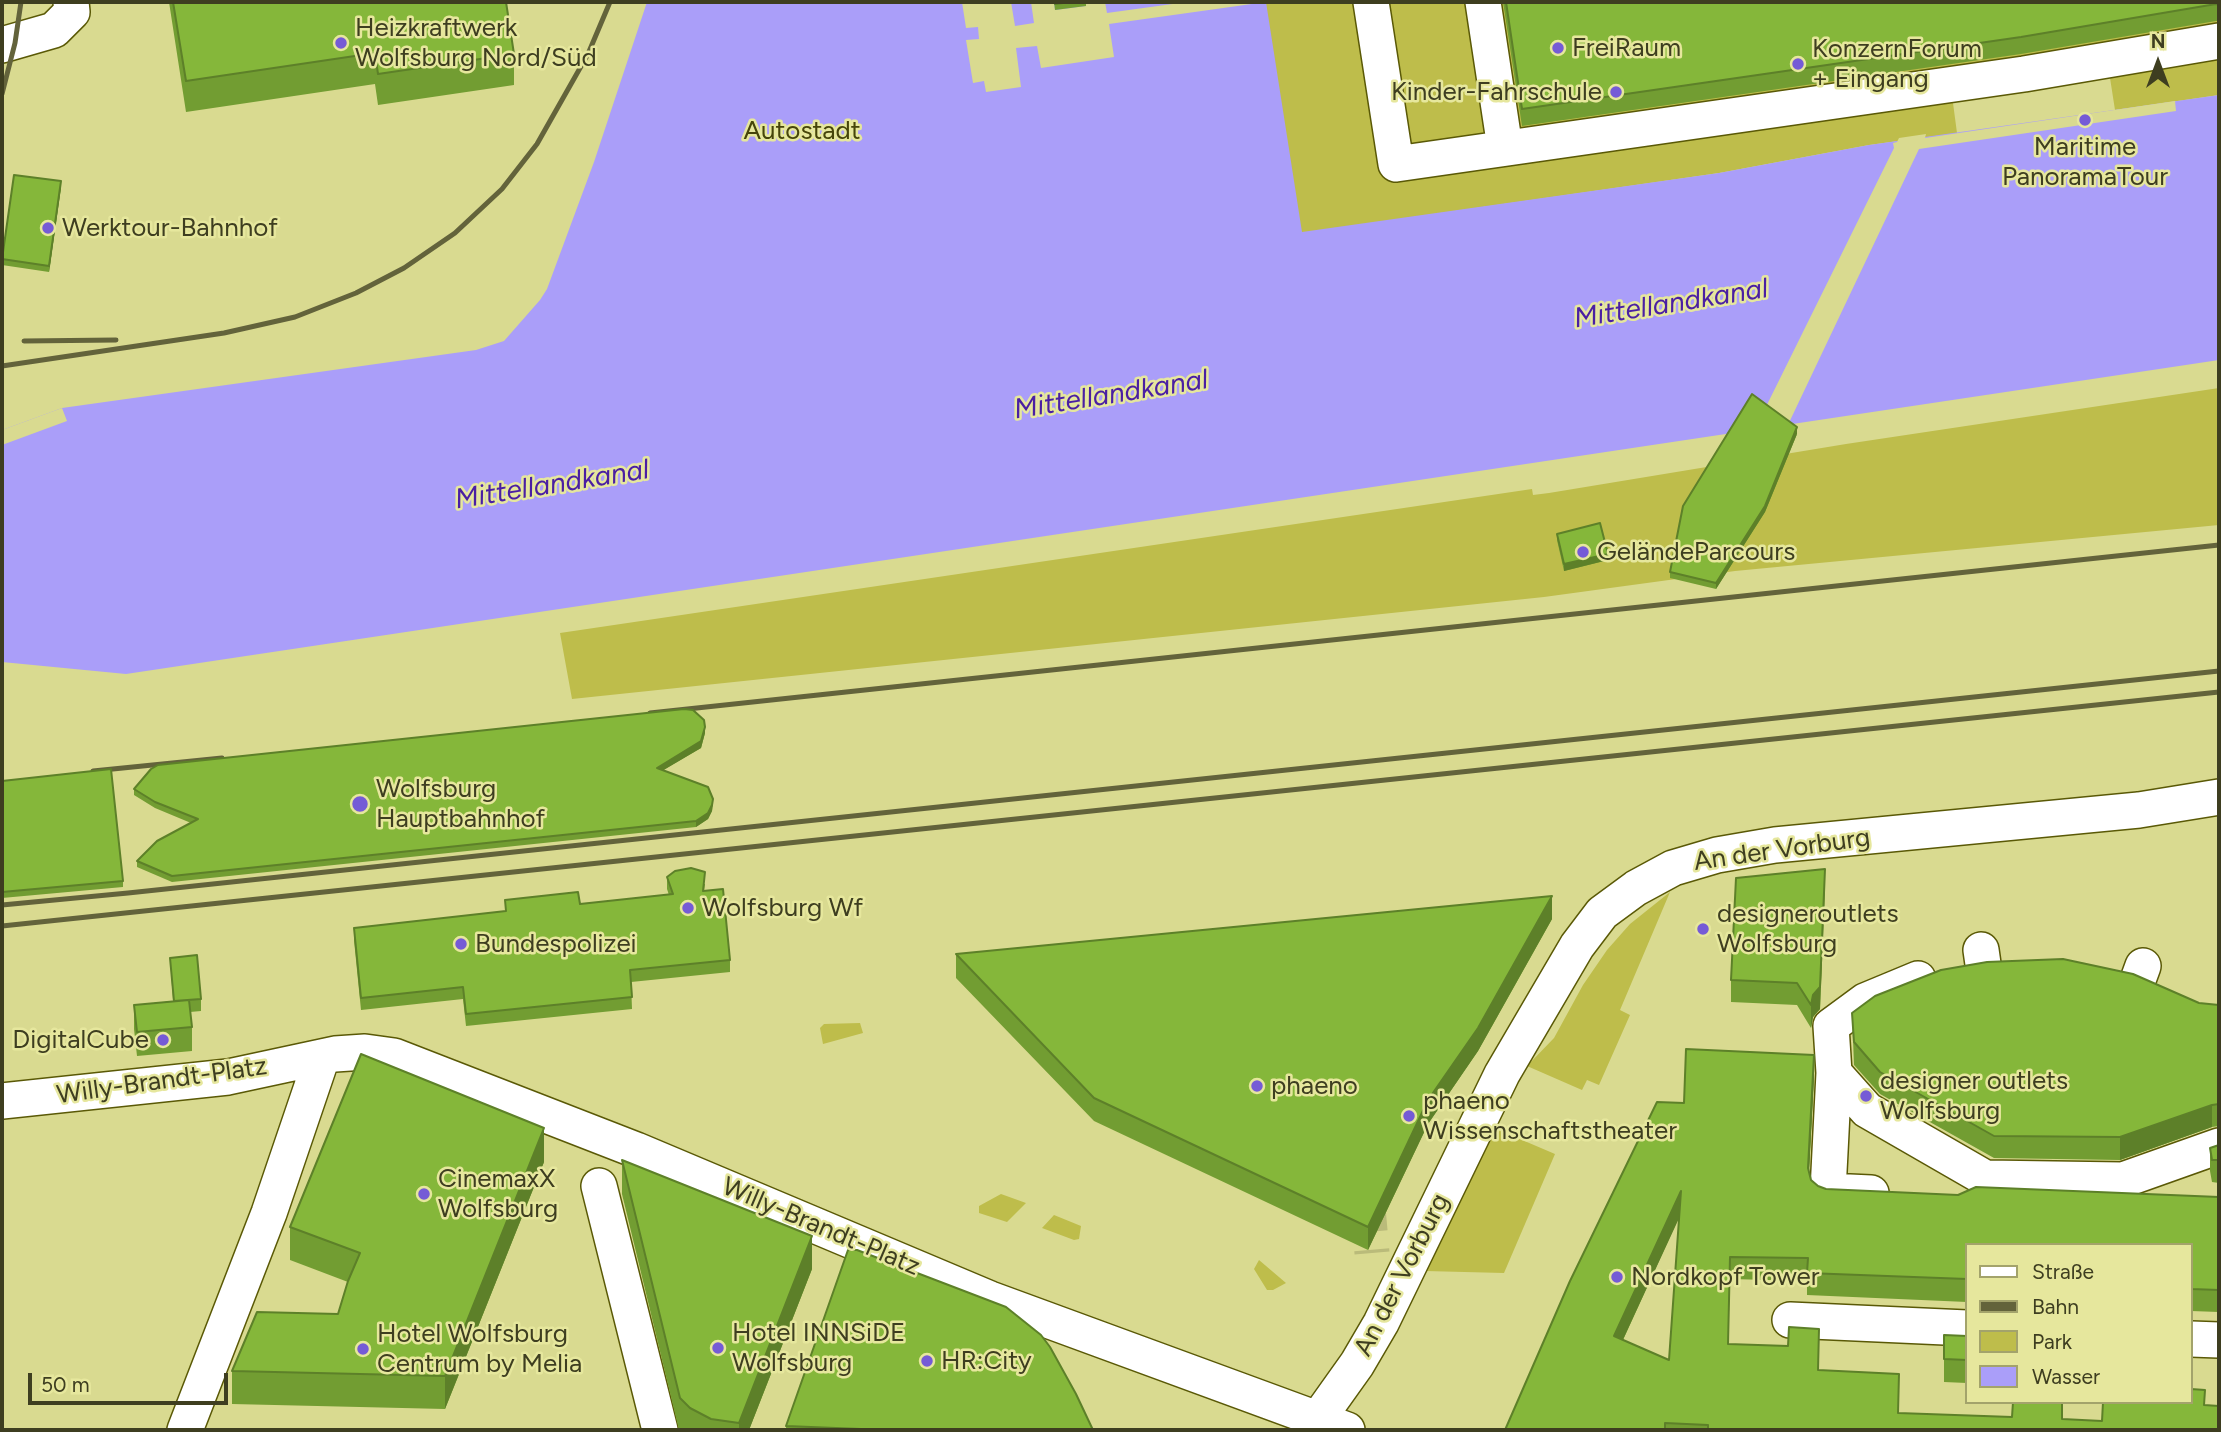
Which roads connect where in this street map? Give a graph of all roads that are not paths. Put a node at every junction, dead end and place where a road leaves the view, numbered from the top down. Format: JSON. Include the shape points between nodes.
{"nodes":[{"id":1,"x":1371,"y":2,"type":"edge"},
{"id":2,"x":1483,"y":2,"type":"edge"},
{"id":3,"x":71,"y":7,"type":"edge"},
{"id":4,"x":2219,"y":41,"type":"edge"},
{"id":5,"x":2,"y":46,"type":"edge"},
{"id":6,"x":1505,"y":148,"type":"junction"},
{"id":7,"x":2219,"y":797,"type":"edge"},
{"id":8,"x":1992,"y":959,"type":"edge"},
{"id":9,"x":2132,"y":972,"type":"edge"},
{"id":10,"x":2171,"y":992,"type":"edge"},
{"id":11,"x":322,"y":1057,"type":"junction"},
{"id":12,"x":1834,"y":1073,"type":"junction"},
{"id":13,"x":2,"y":1101,"type":"edge"},
{"id":14,"x":2219,"y":1146,"type":"edge"},
{"id":15,"x":599,"y":1186,"type":"dead end"},
{"id":16,"x":1907,"y":1195,"type":"edge"},
{"id":17,"x":1790,"y":1320,"type":"dead end"},
{"id":18,"x":1966,"y":1328,"type":"edge"},
{"id":19,"x":2193,"y":1339,"type":"edge"},
{"id":20,"x":2219,"y":1340,"type":"edge"},
{"id":21,"x":1328,"y":1428,"type":"edge"},
{"id":22,"x":185,"y":1430,"type":"edge"},
{"id":23,"x":660,"y":1430,"type":"edge"}],
"edges":[{"from":1,"to":6,"type":"street","via":[[1396,164]]},
{"from":2,"to":6,"type":"street"},
{"from":3,"to":5,"type":"street","via":[[54,30]]},
{"from":4,"to":6,"type":"street","via":[[1939,79],[1899,107]]},
{"from":7,"to":21,"type":"street","name":"An der Vorburg","via":[[2138,810],[1764,847],[1673,868],[1636,888],[1602,913],[1577,946],[1502,1074]]},
{"from":8,"to":12,"type":"street","via":[[1935,972],[1865,1001],[1831,1026]]},
{"from":9,"to":10,"type":"street"},
{"from":11,"to":13,"type":"street","name":"Willy-Brandt-Platz","via":[[228,1077]]},
{"from":11,"to":21,"type":"street","name":"Willy-Brandt-Platz","via":[[365,1052],[394,1056],[668,1163],[990,1298]]},
{"from":11,"to":22,"type":"street","via":[[269,1213]]},
{"from":12,"to":14,"type":"street","via":[[1867,1110],[1973,1188],[2123,1180]]},
{"from":12,"to":16,"type":"street","via":[[1828,1191]]},
{"from":15,"to":23,"type":"street"},
{"from":17,"to":18,"type":"street"},
{"from":19,"to":20,"type":"street"}]}
